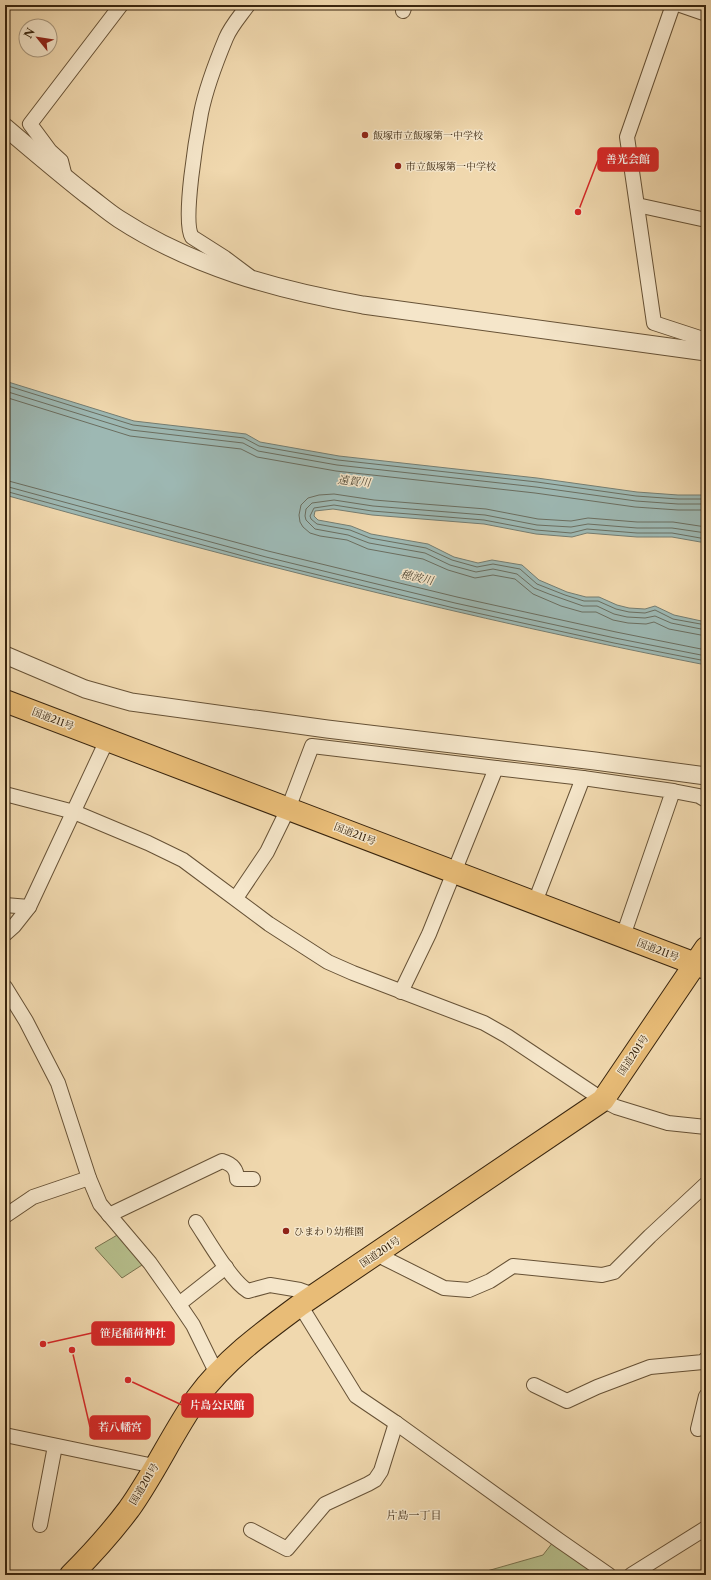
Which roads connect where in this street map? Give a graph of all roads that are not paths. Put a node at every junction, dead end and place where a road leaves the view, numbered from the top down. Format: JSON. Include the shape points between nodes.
{"nodes":[{"id":1,"x":248,"y":5,"type":"edge"},
{"id":2,"x":673,"y":5,"type":"edge"},
{"id":3,"x":680,"y":5,"type":"edge"},
{"id":4,"x":115,"y":7,"type":"edge"},
{"id":5,"x":699,"y":10,"type":"edge"},
{"id":6,"x":5,"y":127,"type":"edge"},
{"id":7,"x":65,"y":177,"type":"junction"},
{"id":8,"x":637,"y":205,"type":"junction"},
{"id":9,"x":706,"y":220,"type":"edge"},
{"id":10,"x":254,"y":280,"type":"junction"},
{"id":11,"x":706,"y":340,"type":"edge"},
{"id":12,"x":706,"y":352,"type":"edge"},
{"id":13,"x":5,"y":655,"type":"edge"},
{"id":14,"x":5,"y":701,"type":"edge"},
{"id":15,"x":107,"y":740,"type":"junction"},
{"id":16,"x":496,"y":768,"type":"junction"},
{"id":17,"x":706,"y":776,"type":"edge"},
{"id":18,"x":583,"y":778,"type":"junction"},
{"id":19,"x":673,"y":791,"type":"junction"},
{"id":20,"x":5,"y":794,"type":"edge"},
{"id":21,"x":706,"y":800,"type":"edge"},
{"id":22,"x":288,"y":809,"type":"junction"},
{"id":23,"x":74,"y":812,"type":"junction"},
{"id":24,"x":455,"y":872,"type":"junction"},
{"id":25,"x":236,"y":898,"type":"junction"},
{"id":26,"x":535,"y":902,"type":"junction"},
{"id":27,"x":5,"y":906,"type":"edge"},
{"id":28,"x":29,"y":907,"type":"junction"},
{"id":29,"x":5,"y":934,"type":"edge"},
{"id":30,"x":623,"y":936,"type":"junction"},
{"id":31,"x":702,"y":960,"type":"edge"},
{"id":32,"x":5,"y":987,"type":"edge"},
{"id":33,"x":401,"y":992,"type":"junction"},
{"id":34,"x":603,"y":1100,"type":"junction"},
{"id":35,"x":706,"y":1127,"type":"edge"},
{"id":36,"x":89,"y":1178,"type":"junction"},
{"id":37,"x":253,"y":1178,"type":"dead end"},
{"id":38,"x":706,"y":1184,"type":"edge"},
{"id":39,"x":109,"y":1215,"type":"junction"},
{"id":40,"x":5,"y":1216,"type":"edge"},
{"id":41,"x":196,"y":1222,"type":"dead end"},
{"id":42,"x":379,"y":1252,"type":"junction"},
{"id":43,"x":226,"y":1267,"type":"junction"},
{"id":44,"x":307,"y":1300,"type":"junction"},
{"id":45,"x":179,"y":1304,"type":"junction"},
{"id":46,"x":706,"y":1359,"type":"edge"},
{"id":47,"x":216,"y":1374,"type":"junction"},
{"id":48,"x":534,"y":1385,"type":"dead end"},
{"id":49,"x":706,"y":1396,"type":"edge"},
{"id":50,"x":396,"y":1423,"type":"junction"},
{"id":51,"x":698,"y":1429,"type":"dead end"},
{"id":52,"x":5,"y":1435,"type":"edge"},
{"id":53,"x":55,"y":1446,"type":"junction"},
{"id":54,"x":154,"y":1466,"type":"junction"},
{"id":55,"x":40,"y":1525,"type":"dead end"},
{"id":56,"x":706,"y":1528,"type":"edge"},
{"id":57,"x":252,"y":1530,"type":"dead end"},
{"id":58,"x":71,"y":1575,"type":"edge"},
{"id":59,"x":609,"y":1575,"type":"edge"},
{"id":60,"x":631,"y":1575,"type":"edge"}],
"edges":[{"from":1,"to":10,"type":"street","via":[[226,36],[201,113],[190,186],[189,224],[192,237],[226,258]]},
{"from":2,"to":8,"type":"street","via":[[627,137]]},
{"from":3,"to":5,"type":"street"},
{"from":4,"to":7,"type":"street","via":[[30,124],[50,151],[61,161]]},
{"from":6,"to":7,"type":"street"},
{"from":7,"to":10,"type":"street","via":[[118,219],[175,251]]},
{"from":8,"to":9,"type":"street"},
{"from":8,"to":11,"type":"street","via":[[654,323]]},
{"from":10,"to":12,"type":"street","via":[[314,297],[356,304]]},
{"from":13,"to":17,"type":"street","via":[[85,689],[131,702]]},
{"from":14,"to":15,"type":"highway","name":"国道211号"},
{"from":15,"to":22,"type":"highway","name":"国道211号"},
{"from":15,"to":23,"type":"street"},
{"from":16,"to":18,"type":"street"},
{"from":16,"to":22,"type":"street","via":[[312,746]]},
{"from":16,"to":24,"type":"street"},
{"from":18,"to":19,"type":"street"},
{"from":18,"to":26,"type":"street"},
{"from":19,"to":21,"type":"street","via":[[699,796]]},
{"from":19,"to":30,"type":"street"},
{"from":20,"to":23,"type":"street"},
{"from":22,"to":24,"type":"highway","name":"国道211号"},
{"from":22,"to":25,"type":"street","via":[[267,852]]},
{"from":23,"to":25,"type":"street","via":[[183,860]]},
{"from":23,"to":28,"type":"street"},
{"from":24,"to":26,"type":"highway","name":"国道211号"},
{"from":24,"to":33,"type":"street"},
{"from":25,"to":33,"type":"street","via":[[269,924],[328,962]]},
{"from":26,"to":30,"type":"highway","name":"国道211号"},
{"from":27,"to":28,"type":"street"},
{"from":28,"to":29,"type":"street"},
{"from":30,"to":31,"type":"highway","name":"国道211号"},
{"from":31,"to":34,"type":"highway","name":"国道201号"},
{"from":32,"to":36,"type":"street","via":[[26,1020],[58,1083]]},
{"from":33,"to":34,"type":"street","via":[[484,1023]]},
{"from":34,"to":35,"type":"street","via":[[616,1107],[668,1123]]},
{"from":34,"to":42,"type":"highway","name":"国道201号"},
{"from":36,"to":39,"type":"street","via":[[100,1204]]},
{"from":36,"to":40,"type":"street","via":[[34,1197]]},
{"from":37,"to":39,"type":"street","via":[[237,1179],[237,1172],[230,1163],[222,1161]]},
{"from":38,"to":42,"type":"street","via":[[614,1272],[602,1274],[514,1266],[469,1290],[444,1288],[384,1258]]},
{"from":39,"to":45,"type":"street","via":[[150,1263]]},
{"from":41,"to":43,"type":"street"},
{"from":42,"to":44,"type":"highway","name":"国道201号"},
{"from":43,"to":44,"type":"street","via":[[242,1287],[248,1290],[270,1286],[300,1290]]},
{"from":43,"to":45,"type":"street"},
{"from":44,"to":47,"type":"highway","name":"国道201号","via":[[255,1337]]},
{"from":44,"to":50,"type":"street","via":[[356,1396]]},
{"from":45,"to":47,"type":"street","via":[[193,1325]]},
{"from":46,"to":48,"type":"street","via":[[703,1362],[650,1367],[567,1401]]},
{"from":47,"to":54,"type":"highway","name":"国道201号","via":[[183,1419]]},
{"from":49,"to":51,"type":"street"},
{"from":50,"to":57,"type":"street","via":[[381,1470],[375,1480],[326,1504],[287,1548]]},
{"from":50,"to":59,"type":"street"},
{"from":52,"to":53,"type":"street"},
{"from":53,"to":54,"type":"street"},
{"from":53,"to":55,"type":"street"},
{"from":54,"to":58,"type":"highway","name":"国道201号","via":[[130,1508],[103,1542]]},
{"from":56,"to":60,"type":"street"}]}
